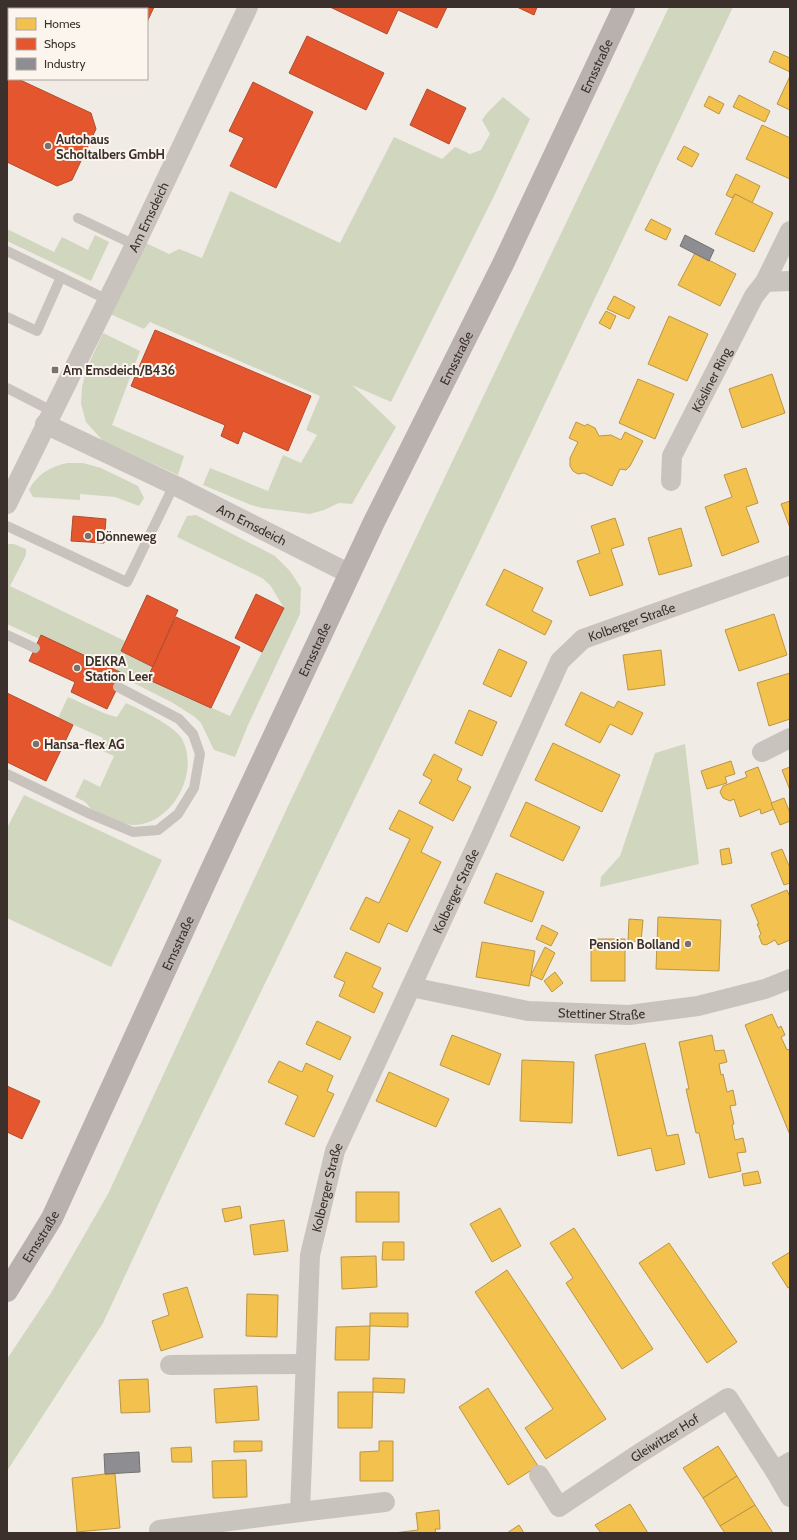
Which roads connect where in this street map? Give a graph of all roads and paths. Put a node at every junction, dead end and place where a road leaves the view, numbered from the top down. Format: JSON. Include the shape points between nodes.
{"nodes":[{"id":1,"x":248,"y":7,"type":"edge"},
{"id":2,"x":624,"y":7,"type":"edge"},
{"id":3,"x":78,"y":218,"type":"dead end"},
{"id":4,"x":790,"y":231,"type":"edge"},
{"id":5,"x":135,"y":245,"type":"junction"},
{"id":6,"x":7,"y":251,"type":"edge"},
{"id":7,"x":61,"y":277,"type":"junction"},
{"id":8,"x":790,"y":281,"type":"edge"},
{"id":9,"x":765,"y":282,"type":"junction"},
{"id":10,"x":108,"y":300,"type":"junction"},
{"id":11,"x":7,"y":317,"type":"edge"},
{"id":12,"x":7,"y":388,"type":"edge"},
{"id":13,"x":49,"y":418,"type":"junction"},
{"id":14,"x":671,"y":481,"type":"dead end"},
{"id":15,"x":174,"y":486,"type":"junction"},
{"id":16,"x":7,"y":504,"type":"edge"},
{"id":17,"x":7,"y":526,"type":"edge"},
{"id":18,"x":790,"y":565,"type":"edge"},
{"id":19,"x":350,"y":574,"type":"junction"},
{"id":20,"x":12,"y":637,"type":"edge"},
{"id":21,"x":35,"y":648,"type":"dead end"},
{"id":22,"x":118,"y":687,"type":"dead end"},
{"id":23,"x":790,"y":738,"type":"edge"},
{"id":24,"x":762,"y":752,"type":"dead end"},
{"id":25,"x":7,"y":774,"type":"edge"},
{"id":26,"x":790,"y":979,"type":"edge"},
{"id":27,"x":411,"y":987,"type":"junction"},
{"id":28,"x":7,"y":1291,"type":"edge"},
{"id":29,"x":304,"y":1364,"type":"junction"},
{"id":30,"x":170,"y":1365,"type":"dead end"},
{"id":31,"x":783,"y":1467,"type":"edge"},
{"id":32,"x":539,"y":1475,"type":"dead end"},
{"id":33,"x":790,"y":1497,"type":"edge"},
{"id":34,"x":385,"y":1502,"type":"dead end"},
{"id":35,"x":300,"y":1512,"type":"junction"},
{"id":36,"x":160,"y":1530,"type":"dead end"}],
"edges":[{"from":1,"to":5,"type":"street","name":"Am Emsdeich"},
{"from":2,"to":19,"type":"main road","name":"Emsstraße","via":[[503,264]]},
{"from":3,"to":5,"type":"lane"},
{"from":4,"to":9,"type":"street","name":"Kösliner Ring"},
{"from":5,"to":10,"type":"street","name":"Am Emsdeich"},
{"from":6,"to":7,"type":"lane"},
{"from":7,"to":10,"type":"lane"},
{"from":7,"to":11,"type":"lane","via":[[36,331]]},
{"from":8,"to":9,"type":"street"},
{"from":9,"to":14,"type":"street","name":"Kösliner Ring","via":[[754,296],[672,456]]},
{"from":10,"to":13,"type":"street","name":"Am Emsdeich"},
{"from":12,"to":13,"type":"lane"},
{"from":13,"to":15,"type":"street","name":"Am Emsdeich"},
{"from":13,"to":16,"type":"street","name":"Am Emsdeich"},
{"from":15,"to":17,"type":"lane","via":[[127,582]]},
{"from":15,"to":19,"type":"street","name":"Am Emsdeich"},
{"from":18,"to":27,"type":"street","name":"Kolberger Straße","via":[[583,640],[560,660]]},
{"from":19,"to":28,"type":"main road","name":"Emsstraße","via":[[52,1218]]},
{"from":20,"to":21,"type":"lane"},
{"from":22,"to":25,"type":"lane","via":[[178,719],[193,734],[200,754],[194,788],[178,814],[158,830],[133,832]]},
{"from":23,"to":24,"type":"street"},
{"from":26,"to":27,"type":"street","name":"Stettiner Straße","via":[[765,989],[698,1006],[629,1015],[528,1012]]},
{"from":27,"to":29,"type":"street","name":"Kolberger Straße","via":[[335,1151],[310,1255]]},
{"from":29,"to":30,"type":"street"},
{"from":29,"to":35,"type":"street","name":"Kolberger Straße"},
{"from":31,"to":32,"type":"street","name":"Gleiwitzer Hof","via":[[728,1398],[559,1507]]},
{"from":31,"to":33,"type":"street"},
{"from":34,"to":35,"type":"street"},
{"from":35,"to":36,"type":"street"}]}
